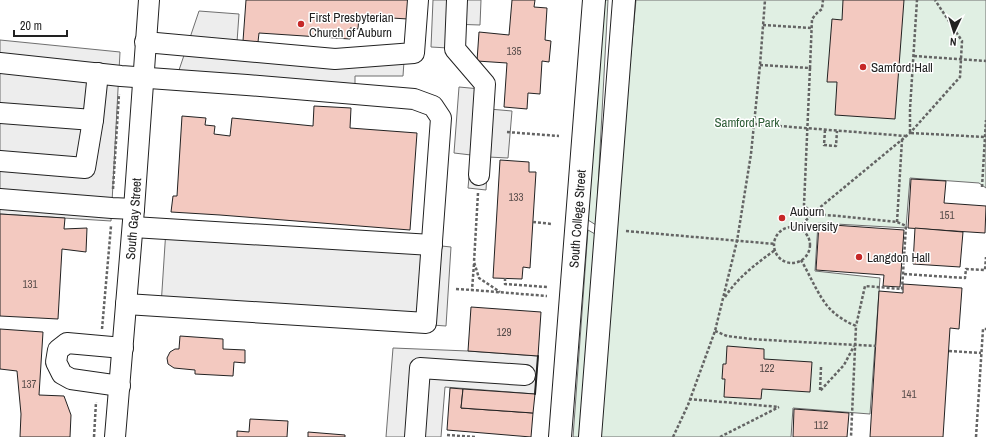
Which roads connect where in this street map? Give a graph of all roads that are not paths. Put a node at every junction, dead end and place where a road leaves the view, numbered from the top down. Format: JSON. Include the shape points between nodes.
{"nodes":[{"id":1,"x":149,"y":0,"type":"edge"},
{"id":2,"x":418,"y":0,"type":"edge"},
{"id":3,"x":457,"y":0,"type":"edge"},
{"id":4,"x":594,"y":0,"type":"edge"},
{"id":5,"x":624,"y":0,"type":"edge"},
{"id":6,"x":145,"y":42,"type":"junction"},
{"id":7,"x":0,"y":63,"type":"edge"},
{"id":8,"x":98,"y":73,"type":"junction"},
{"id":9,"x":143,"y":78,"type":"junction"},
{"id":10,"x":0,"y":113,"type":"edge"},
{"id":11,"x":93,"y":120,"type":"junction"},
{"id":12,"x":0,"y":161,"type":"edge"},
{"id":13,"x":479,"y":175,"type":"road end"},
{"id":14,"x":0,"y":199,"type":"edge"},
{"id":15,"x":133,"y":218,"type":"junction"},
{"id":16,"x":432,"y":244,"type":"junction"},
{"id":17,"x":126,"y":304,"type":"junction"},
{"id":18,"x":123,"y":348,"type":"junction"},
{"id":19,"x":525,"y":375,"type":"dead end"},
{"id":20,"x":120,"y":386,"type":"junction"},
{"id":21,"x":115,"y":437,"type":"edge"},
{"id":22,"x":415,"y":437,"type":"edge"},
{"id":23,"x":560,"y":437,"type":"edge"},
{"id":24,"x":590,"y":437,"type":"edge"}],
"edges":[{"from":1,"to":6,"type":"street","name":"South Gay Street"},
{"from":2,"to":6,"type":"street","via":[[414,53],[335,59]]},
{"from":3,"to":13,"type":"street","via":[[454,49],[485,84]]},
{"from":4,"to":23,"type":"main road","name":"South College Street"},
{"from":5,"to":24,"type":"main road"},
{"from":6,"to":9,"type":"street","name":"South Gay Street"},
{"from":7,"to":8,"type":"street"},
{"from":8,"to":9,"type":"street"},
{"from":8,"to":11,"type":"street"},
{"from":9,"to":15,"type":"street","name":"South Gay Street"},
{"from":9,"to":16,"type":"street","via":[[414,99],[433,106],[441,118]]},
{"from":10,"to":11,"type":"street"},
{"from":11,"to":12,"type":"street","via":[[85,168]]},
{"from":14,"to":15,"type":"street","via":[[112,208]]},
{"from":15,"to":16,"type":"street"},
{"from":15,"to":17,"type":"street","name":"South Gay Street"},
{"from":16,"to":17,"type":"street","via":[[426,323]]},
{"from":17,"to":18,"type":"street","name":"South Gay Street"},
{"from":18,"to":20,"type":"street","name":"South Gay Street"},
{"from":18,"to":20,"type":"street","via":[[67,343],[58,350],[56,362],[62,374],[71,379]]},
{"from":19,"to":22,"type":"street","via":[[420,368]]},
{"from":20,"to":21,"type":"street","name":"South Gay Street"}]}
